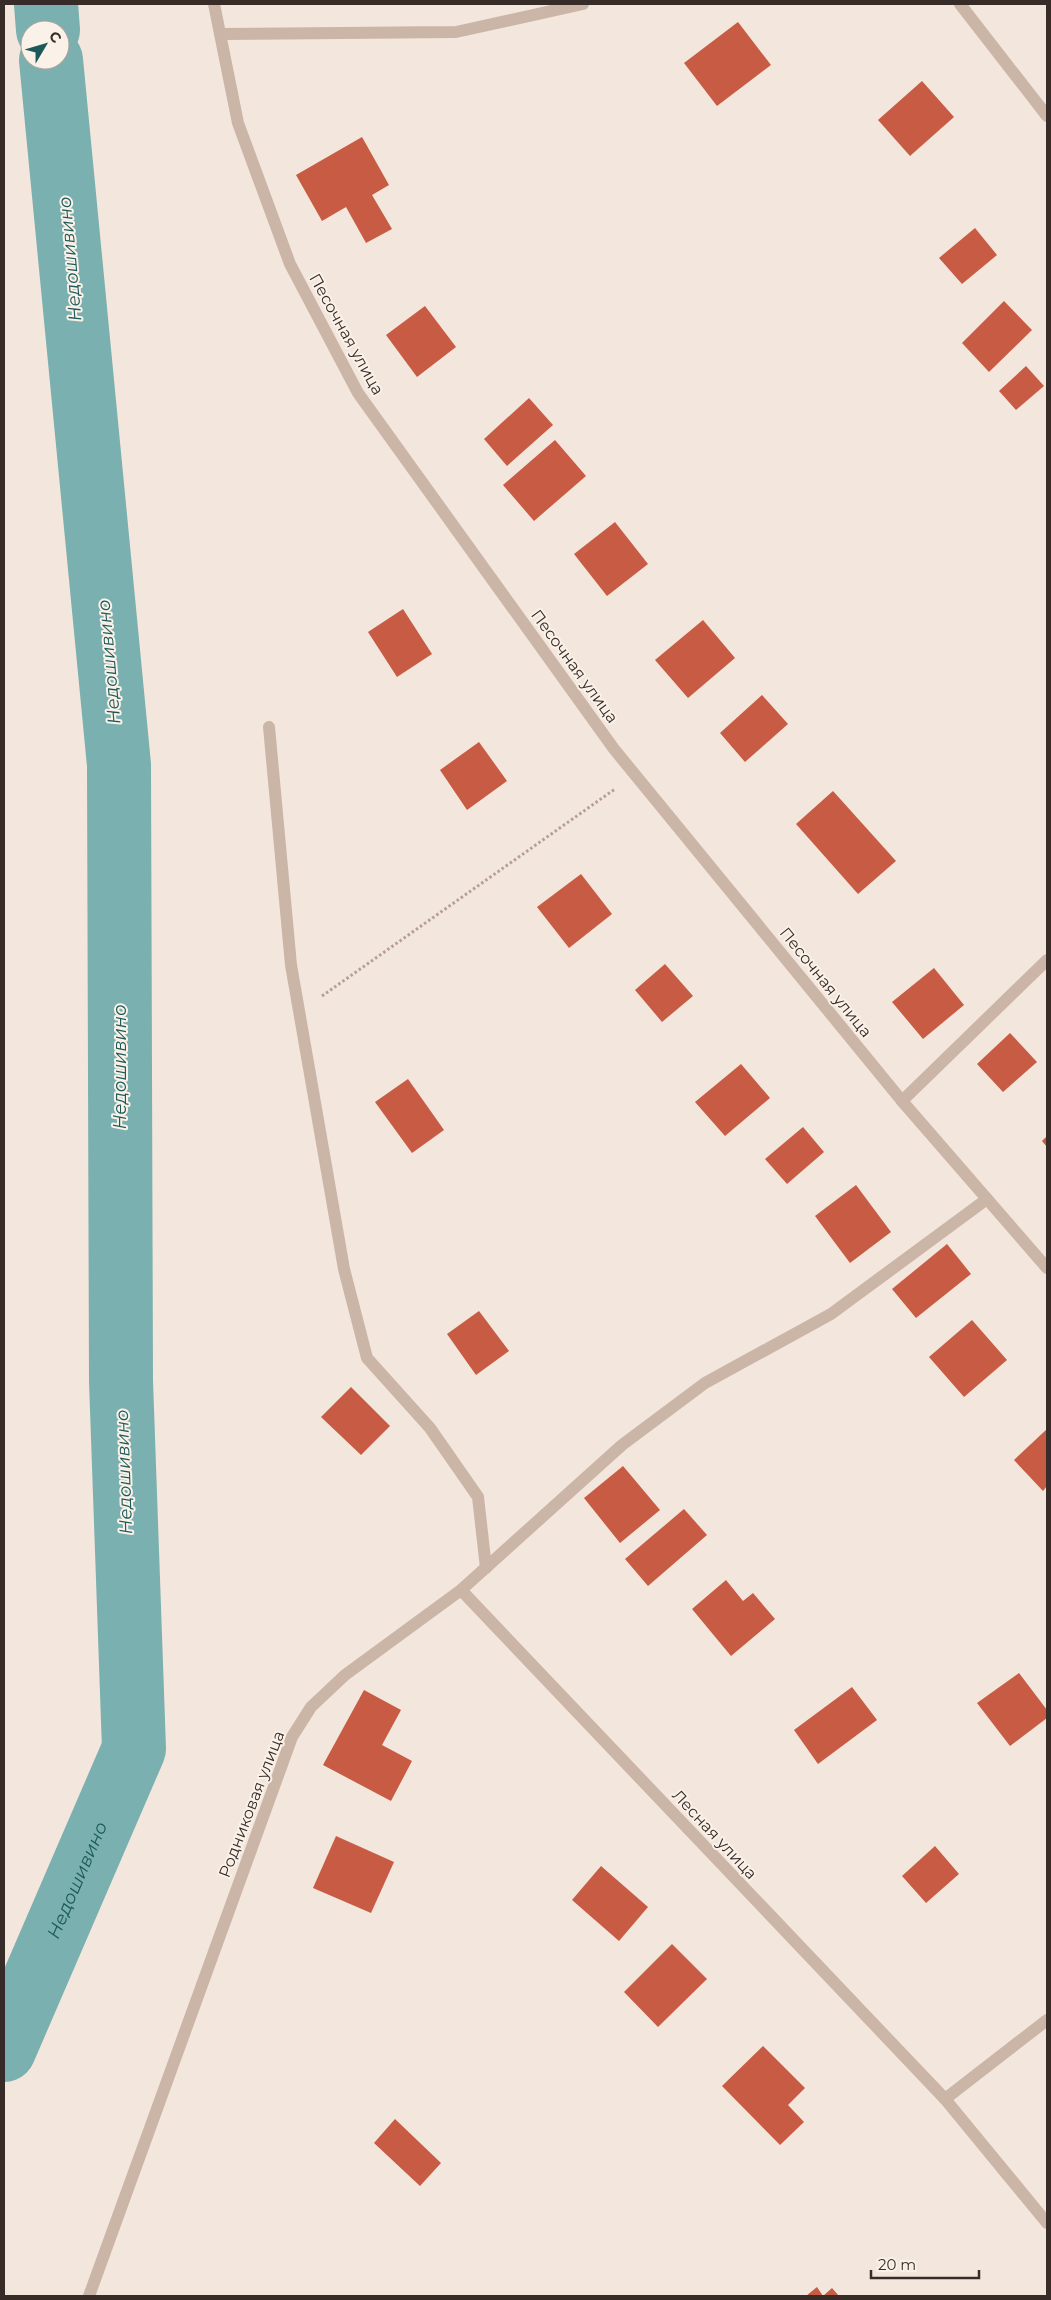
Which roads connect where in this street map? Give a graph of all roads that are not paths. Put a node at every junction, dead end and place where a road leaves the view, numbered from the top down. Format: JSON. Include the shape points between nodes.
{"nodes":[{"id":1,"x":214,"y":4,"type":"edge"},
{"id":2,"x":583,"y":4,"type":"edge"},
{"id":3,"x":960,"y":4,"type":"edge"},
{"id":4,"x":220,"y":34,"type":"junction"},
{"id":5,"x":1047,"y":116,"type":"edge"},
{"id":6,"x":269,"y":726,"type":"dead end"},
{"id":7,"x":1047,"y":960,"type":"edge"},
{"id":8,"x":902,"y":1101,"type":"junction"},
{"id":9,"x":987,"y":1199,"type":"junction"},
{"id":10,"x":1047,"y":1268,"type":"edge"},
{"id":11,"x":486,"y":1568,"type":"junction"},
{"id":12,"x":461,"y":1590,"type":"junction"},
{"id":13,"x":1047,"y":2020,"type":"edge"},
{"id":14,"x":945,"y":2100,"type":"junction"},
{"id":15,"x":1047,"y":2223,"type":"edge"},
{"id":16,"x":89,"y":2296,"type":"edge"}],
"edges":[{"from":1,"to":4,"type":"street","name":"Песочная улица"},
{"from":2,"to":4,"type":"street","via":[[456,32]]},
{"from":3,"to":5,"type":"street"},
{"from":4,"to":8,"type":"street","name":"Песочная улица","via":[[238,124],[290,264],[358,393],[614,748]]},
{"from":6,"to":11,"type":"street","via":[[291,965],[344,1269],[367,1358],[430,1428],[478,1497]]},
{"from":7,"to":8,"type":"street"},
{"from":8,"to":9,"type":"street","name":"Песочная улица"},
{"from":9,"to":10,"type":"street","name":"Песочная улица"},
{"from":9,"to":11,"type":"street","name":"Родниковая улица","via":[[830,1314],[705,1383],[622,1445]]},
{"from":11,"to":12,"type":"street","name":"Родниковая улица"},
{"from":12,"to":14,"type":"street","name":"Лесная улица"},
{"from":12,"to":16,"type":"street","name":"Родниковая улица","via":[[345,1675],[311,1707],[292,1736]]},
{"from":13,"to":14,"type":"street"},
{"from":14,"to":15,"type":"street","name":"Лесная улица"}]}
